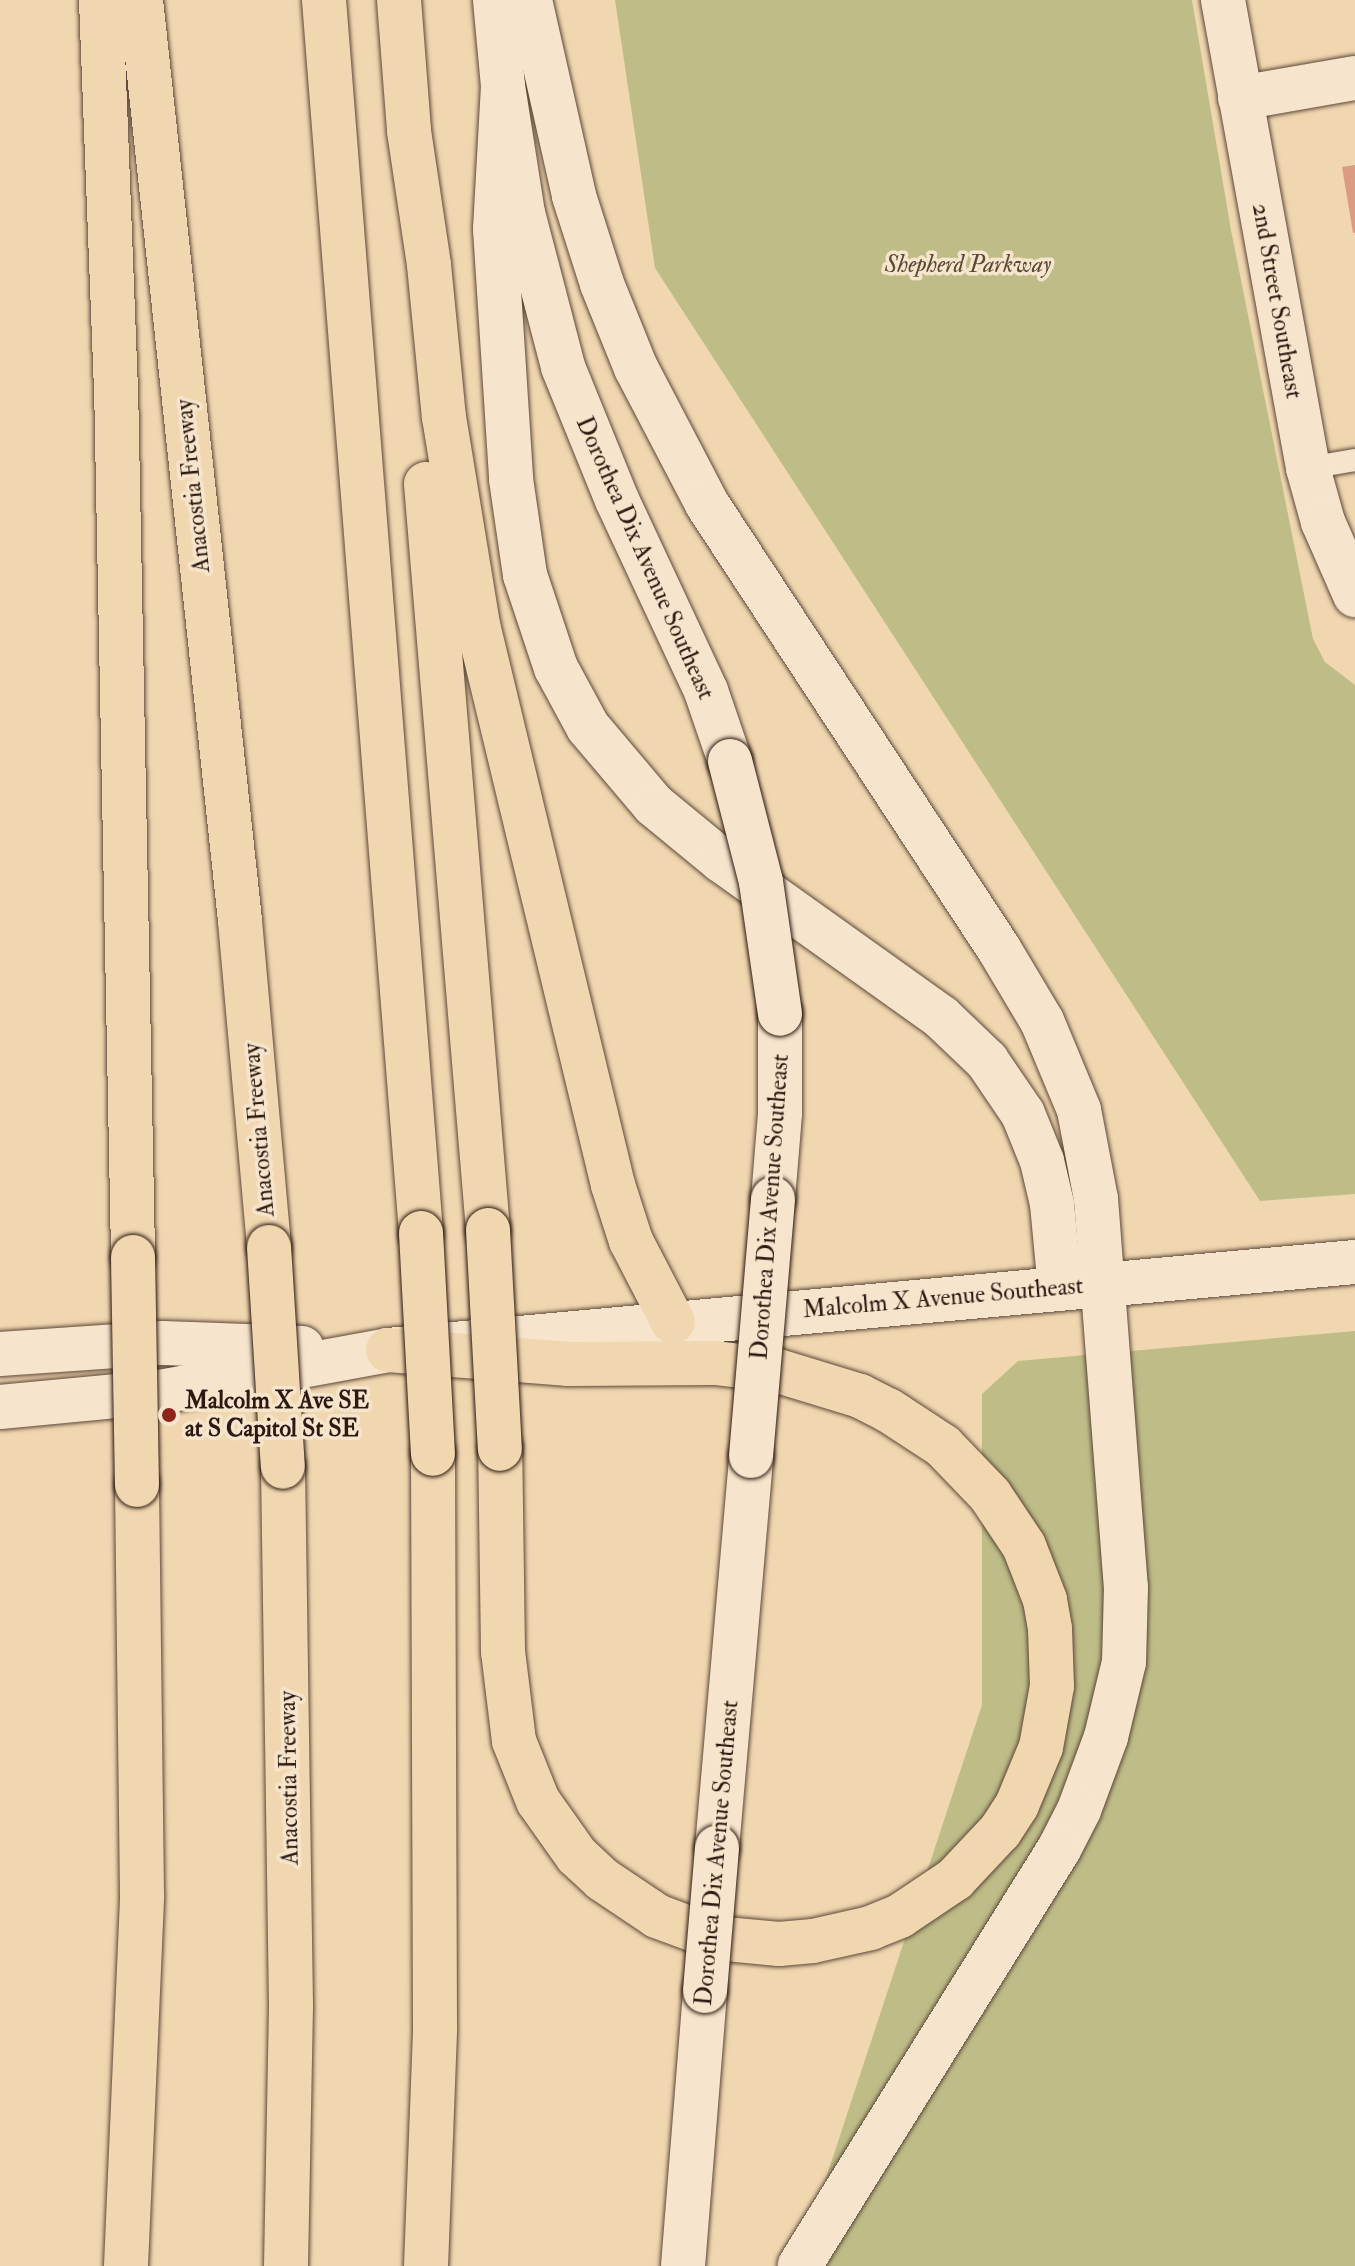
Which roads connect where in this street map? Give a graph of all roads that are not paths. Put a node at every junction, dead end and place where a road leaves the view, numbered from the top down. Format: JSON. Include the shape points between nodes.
{"nodes":[{"id":1,"x":101,"y":0,"type":"edge"},
{"id":2,"x":141,"y":0,"type":"edge"},
{"id":3,"x":324,"y":0,"type":"edge"},
{"id":4,"x":399,"y":0,"type":"edge"},
{"id":5,"x":495,"y":0,"type":"edge"},
{"id":6,"x":530,"y":0,"type":"edge"},
{"id":7,"x":1223,"y":0,"type":"edge"},
{"id":8,"x":1355,"y":78,"type":"edge"},
{"id":9,"x":503,"y":86,"type":"junction"},
{"id":10,"x":1240,"y":98,"type":"junction"},
{"id":11,"x":409,"y":131,"type":"junction"},
{"id":12,"x":1355,"y":460,"type":"edge"},
{"id":13,"x":1308,"y":468,"type":"junction"},
{"id":14,"x":1355,"y":595,"type":"edge"},
{"id":15,"x":1355,"y":1262,"type":"edge"},
{"id":16,"x":1081,"y":1286,"type":"junction"},
{"id":17,"x":673,"y":1322,"type":"junction"},
{"id":18,"x":388,"y":1350,"type":"junction"},
{"id":19,"x":0,"y":1354,"type":"edge"},
{"id":20,"x":0,"y":1407,"type":"edge"},
{"id":21,"x":126,"y":2266,"type":"edge"},
{"id":22,"x":286,"y":2266,"type":"edge"},
{"id":23,"x":426,"y":2266,"type":"edge"},
{"id":24,"x":683,"y":2266,"type":"edge"},
{"id":25,"x":799,"y":2266,"type":"edge"}],
"edges":[{"from":1,"to":21,"type":"highway","bridge":true,"via":[[116,398],[142,1895]]},
{"from":2,"to":22,"type":"highway","name":"Anacostia Freeway","bridge":true,"via":[[238,905],[269,1247],[283,1467],[291,2006]]},
{"from":3,"to":23,"type":"highway","bridge":true,"via":[[421,1233],[433,1454],[435,2028]]},
{"from":4,"to":11,"type":"highway"},
{"from":5,"to":9,"type":"main road","name":"Dorothea Dix Avenue Southeast"},
{"from":6,"to":16,"type":"main road","via":[[562,155],[586,238],[656,411],[737,552],[999,949],[1056,1049],[1086,1138],[1096,1199]]},
{"from":7,"to":10,"type":"main road","name":"2nd Street Southeast"},
{"from":8,"to":10,"type":"main road"},
{"from":9,"to":16,"type":"main road","via":[[495,229],[509,467],[525,575],[556,668],[588,727],[654,805],[721,860],[941,1017],[987,1061],[1023,1114]]},
{"from":9,"to":24,"type":"main road","name":"Dorothea Dix Avenue Southeast","bridge":true,"via":[[523,213],[563,367],[617,500],[706,691],[730,761],[761,882],[780,1014],[780,1113]]},
{"from":10,"to":13,"type":"main road","name":"2nd Street Southeast"},
{"from":11,"to":17,"type":"highway","via":[[453,488],[493,695],[619,1206]]},
{"from":11,"to":18,"type":"highway","bridge":true,"via":[[407,267],[488,1230],[500,1449],[503,1652],[514,1741],[538,1801],[577,1856],[657,1916],[716,1938],[779,1944],[871,1928],[900,1916],[955,1879],[1000,1831],[1041,1747],[1052,1686],[1050,1629],[1035,1571],[1018,1536],[990,1495],[943,1446],[860,1396],[775,1370],[715,1363],[569,1364]]},
{"from":12,"to":13,"type":"lane"},
{"from":13,"to":14,"type":"main road","name":"2nd Street Southeast","via":[[1323,522]]},
{"from":15,"to":16,"type":"main road","name":"Malcolm X Avenue Southeast"},
{"from":16,"to":17,"type":"main road","name":"Malcolm X Avenue Southeast"},
{"from":16,"to":25,"type":"main road","via":[[1126,1600],[1124,1662],[1106,1737],[1059,1849]]},
{"from":17,"to":18,"type":"main road","name":"Malcolm X Avenue Southeast"},
{"from":18,"to":19,"type":"main road","name":"Malcolm X Avenue Southeast","via":[[163,1343]]},
{"from":18,"to":20,"type":"main road","name":"Malcolm X Avenue Southeast","via":[[160,1392]]}]}
